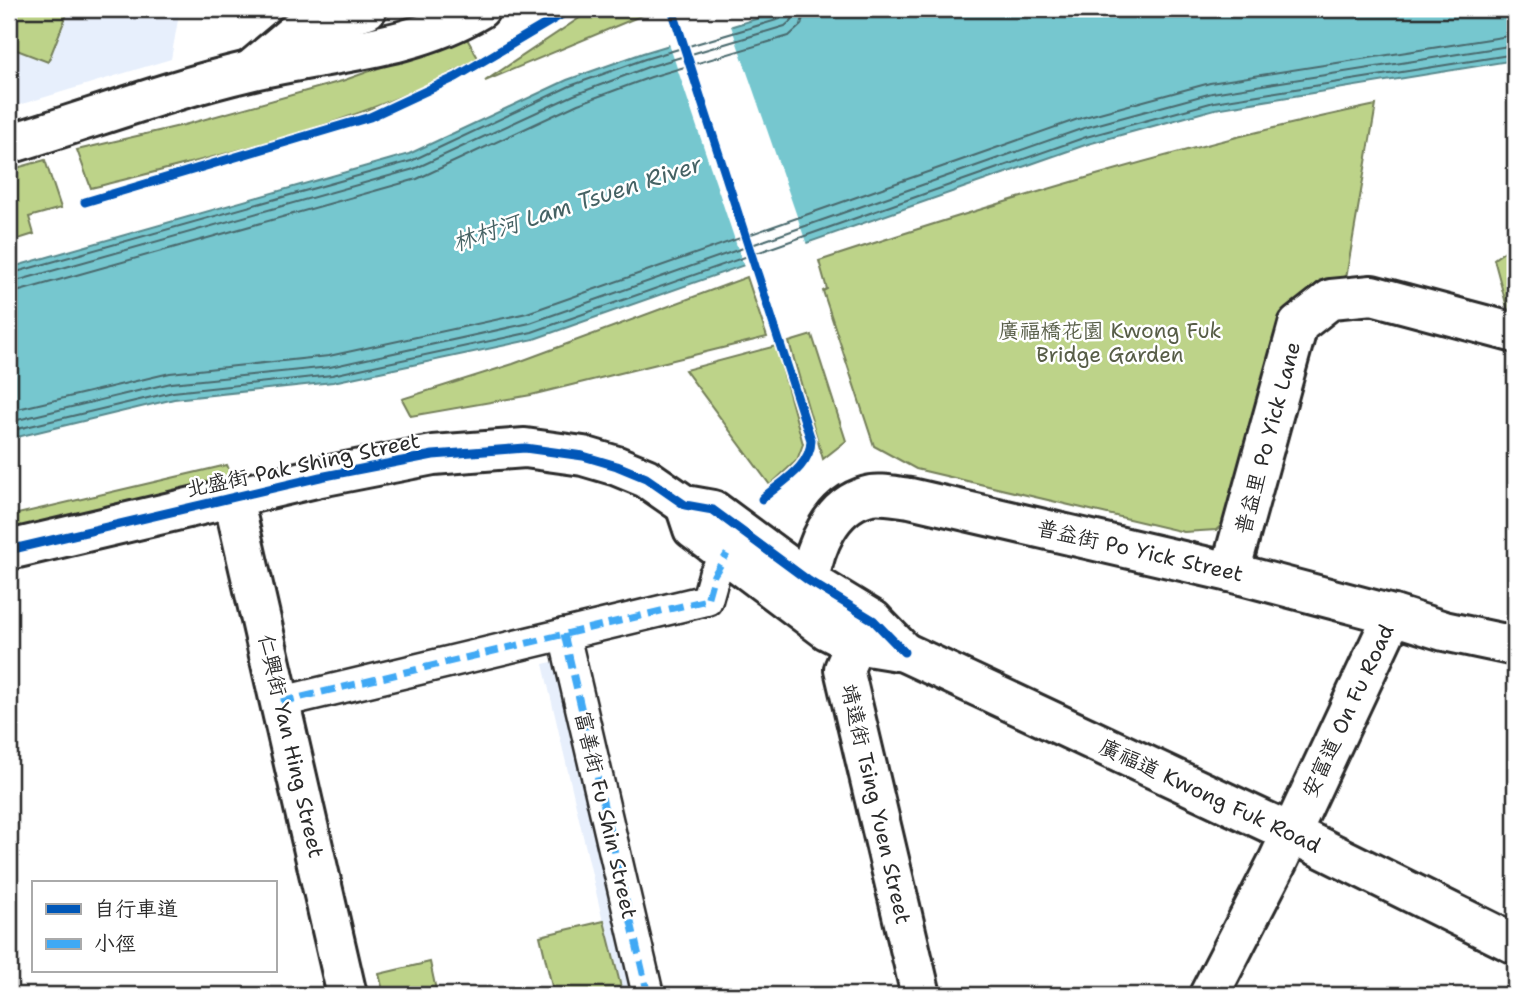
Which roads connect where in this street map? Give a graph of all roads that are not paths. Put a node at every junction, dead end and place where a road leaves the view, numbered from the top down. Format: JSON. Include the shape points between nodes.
{"nodes":[{"id":1,"x":480,"y":9,"type":"edge"},
{"id":2,"x":321,"y":22,"type":"edge"},
{"id":3,"x":9,"y":144,"type":"edge"},
{"id":4,"x":1515,"y":333,"type":"edge"},
{"id":5,"x":646,"y":478,"type":"joint"},
{"id":6,"x":233,"y":498,"type":"junction"},
{"id":7,"x":685,"y":505,"type":"junction"},
{"id":8,"x":9,"y":550,"type":"edge"},
{"id":9,"x":727,"y":555,"type":"junction"},
{"id":10,"x":1230,"y":572,"type":"junction"},
{"id":11,"x":809,"y":581,"type":"junction"},
{"id":12,"x":1393,"y":615,"type":"junction"},
{"id":13,"x":864,"y":632,"type":"junction"},
{"id":14,"x":564,"y":634,"type":"junction"},
{"id":15,"x":1515,"y":646,"type":"edge"},
{"id":16,"x":281,"y":702,"type":"junction"},
{"id":17,"x":1291,"y":833,"type":"junction"},
{"id":18,"x":1515,"y":944,"type":"edge"},
{"id":19,"x":347,"y":995,"type":"edge"},
{"id":20,"x":648,"y":995,"type":"edge"},
{"id":21,"x":920,"y":995,"type":"edge"},
{"id":22,"x":1209,"y":995,"type":"edge"}],
"edges":[{"from":1,"to":2,"type":"street","via":[[416,37],[354,51]]},
{"from":2,"to":3,"type":"street","via":[[251,70]]},
{"from":4,"to":10,"type":"street","name":"普益里 Po Yick Lane","via":[[1372,295],[1331,299],[1298,326]]},
{"from":5,"to":6,"type":"street","name":"北盛街 Pak Shing Street","via":[[583,456],[525,449],[433,455]]},
{"from":5,"to":7,"type":"street","name":"廣福道 Kwong Fuk Road"},
{"from":6,"to":8,"type":"street","name":"北盛街 Pak Shing Street"},
{"from":6,"to":16,"type":"street","name":"仁興街 Yan Hing Street"},
{"from":7,"to":9,"type":"street","name":"廣福道 Kwong Fuk Road","via":[[693,529]]},
{"from":7,"to":11,"type":"street","name":"廣福道 Kwong Fuk Road","via":[[713,510]]},
{"from":9,"to":13,"type":"street","name":"廣福道 Kwong Fuk Road","via":[[827,630]]},
{"from":9,"to":14,"type":"street","via":[[714,575],[707,600]]},
{"from":10,"to":11,"type":"street","name":"普益街 Po Yick Street","via":[[910,498],[868,495],[840,509],[814,553]]},
{"from":10,"to":12,"type":"street","name":"普益街 Po Yick Street"},
{"from":11,"to":13,"type":"street","name":"廣福道 Kwong Fuk Road"},
{"from":12,"to":15,"type":"street","name":"普益街 Po Yick Street"},
{"from":12,"to":17,"type":"street","name":"安富道 On Fu Road"},
{"from":13,"to":17,"type":"street","name":"廣福道 Kwong Fuk Road"},
{"from":13,"to":21,"type":"street","name":"靖遠街 Tsing Yuen Street","via":[[844,669]]},
{"from":14,"to":16,"type":"street"},
{"from":14,"to":20,"type":"street","name":"富善街 Fu Shin Street"},
{"from":16,"to":19,"type":"street","name":"仁興街 Yan Hing Street"},
{"from":17,"to":18,"type":"street","name":"廣福道 Kwong Fuk Road"},
{"from":17,"to":22,"type":"street","name":"安富道 On Fu Road"}]}
